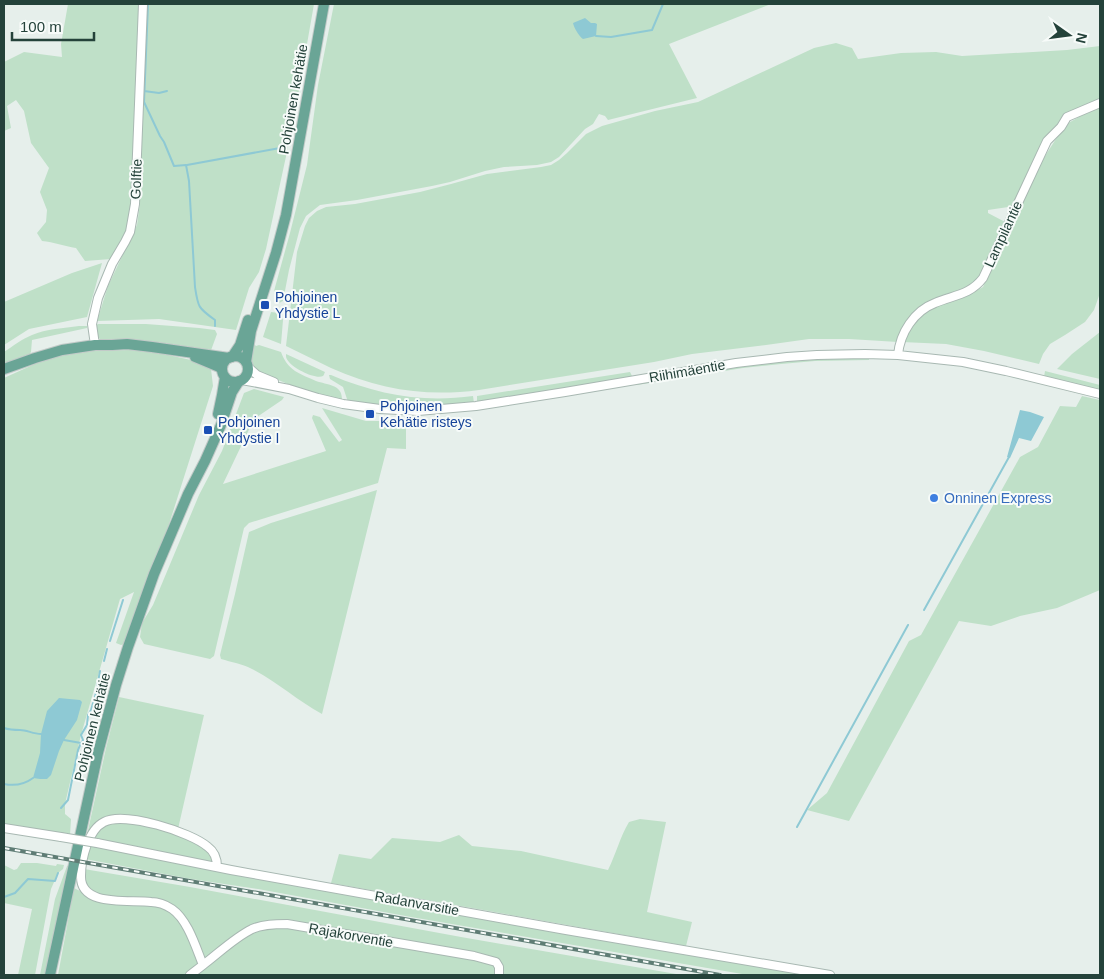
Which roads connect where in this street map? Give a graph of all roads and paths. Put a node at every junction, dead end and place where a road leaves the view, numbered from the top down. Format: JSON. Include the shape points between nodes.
{"nodes":[{"id":1,"x":143,"y":4,"type":"edge"},
{"id":2,"x":324,"y":4,"type":"edge"},
{"id":3,"x":1100,"y":103,"type":"edge"},
{"id":4,"x":288,"y":198,"type":"junction"},
{"id":5,"x":95,"y":346,"type":"junction"},
{"id":6,"x":183,"y":352,"type":"junction"},
{"id":7,"x":898,"y":355,"type":"junction"},
{"id":8,"x":231,"y":357,"type":"junction"},
{"id":9,"x":247,"y":365,"type":"junction"},
{"id":10,"x":4,"y":369,"type":"edge"},
{"id":11,"x":224,"y":373,"type":"junction"},
{"id":12,"x":240,"y":380,"type":"junction"},
{"id":13,"x":289,"y":389,"type":"junction"},
{"id":14,"x":1100,"y":394,"type":"edge"},
{"id":15,"x":188,"y":494,"type":"junction"},
{"id":16,"x":4,"y":828,"type":"edge"},
{"id":17,"x":217,"y":867,"type":"junction"},
{"id":18,"x":203,"y":965,"type":"junction"},
{"id":19,"x":50,"y":975,"type":"edge"},
{"id":20,"x":190,"y":975,"type":"edge"},
{"id":21,"x":499,"y":975,"type":"edge"},
{"id":22,"x":830,"y":975,"type":"edge"}],
"edges":[{"from":1,"to":5,"type":"street","name":"Golftie","via":[[135,204],[130,232],[98,298],[92,324]]},
{"from":2,"to":4,"type":"main road","name":"Pohjoinen kehätie"},
{"from":3,"to":7,"type":"street","name":"Lampilantie","via":[[1067,117],[1047,142],[983,278],[971,290],[921,311],[908,325]]},
{"from":4,"to":8,"type":"main road","name":"Pohjoinen kehätie","via":[[265,276],[240,345]]},
{"from":4,"to":9,"type":"main road","name":"Pohjoinen kehätie","via":[[276,253],[251,331]]},
{"from":5,"to":6,"type":"main road","via":[[127,344]]},
{"from":5,"to":10,"type":"main road","via":[[48,353]]},
{"from":6,"to":8,"type":"main road"},
{"from":6,"to":11,"type":"main road","via":[[219,367]]},
{"from":7,"to":13,"type":"street","name":"Riihimäentie","via":[[787,357],[476,406],[418,411],[363,407]]},
{"from":7,"to":14,"type":"street","name":"Riihimäentie","via":[[963,362]]},
{"from":8,"to":9,"type":"main road","via":[[241,358]]},
{"from":8,"to":11,"type":"main road","via":[[224,363]]},
{"from":9,"to":12,"type":"main road","via":[[246,374]]},
{"from":9,"to":13,"type":"street","name":"Riihimäentie","via":[[257,375]]},
{"from":11,"to":12,"type":"main road","via":[[231,381]]},
{"from":11,"to":15,"type":"main road","name":"Pohjoinen kehätie","via":[[221,404]]},
{"from":12,"to":13,"type":"street","name":"Riihimäentie"},
{"from":12,"to":15,"type":"main road","name":"Pohjoinen kehätie","via":[[232,392],[206,461]]},
{"from":15,"to":19,"type":"main road","name":"Pohjoinen kehätie","via":[[149,589],[116,685]]},
{"from":16,"to":17,"type":"street","name":"Radanvarsitie","bridge":true},
{"from":17,"to":18,"type":"street","via":[[214,852],[190,836],[149,823],[118,818],[99,825],[90,836],[81,876],[83,886],[93,896],[151,902],[173,909],[189,932]]},
{"from":17,"to":22,"type":"street","name":"Radanvarsitie"},
{"from":18,"to":20,"type":"street","name":"Rajakorventie"},
{"from":18,"to":21,"type":"street","name":"Rajakorventie","via":[[253,928],[288,924],[474,956],[496,962]]}]}
